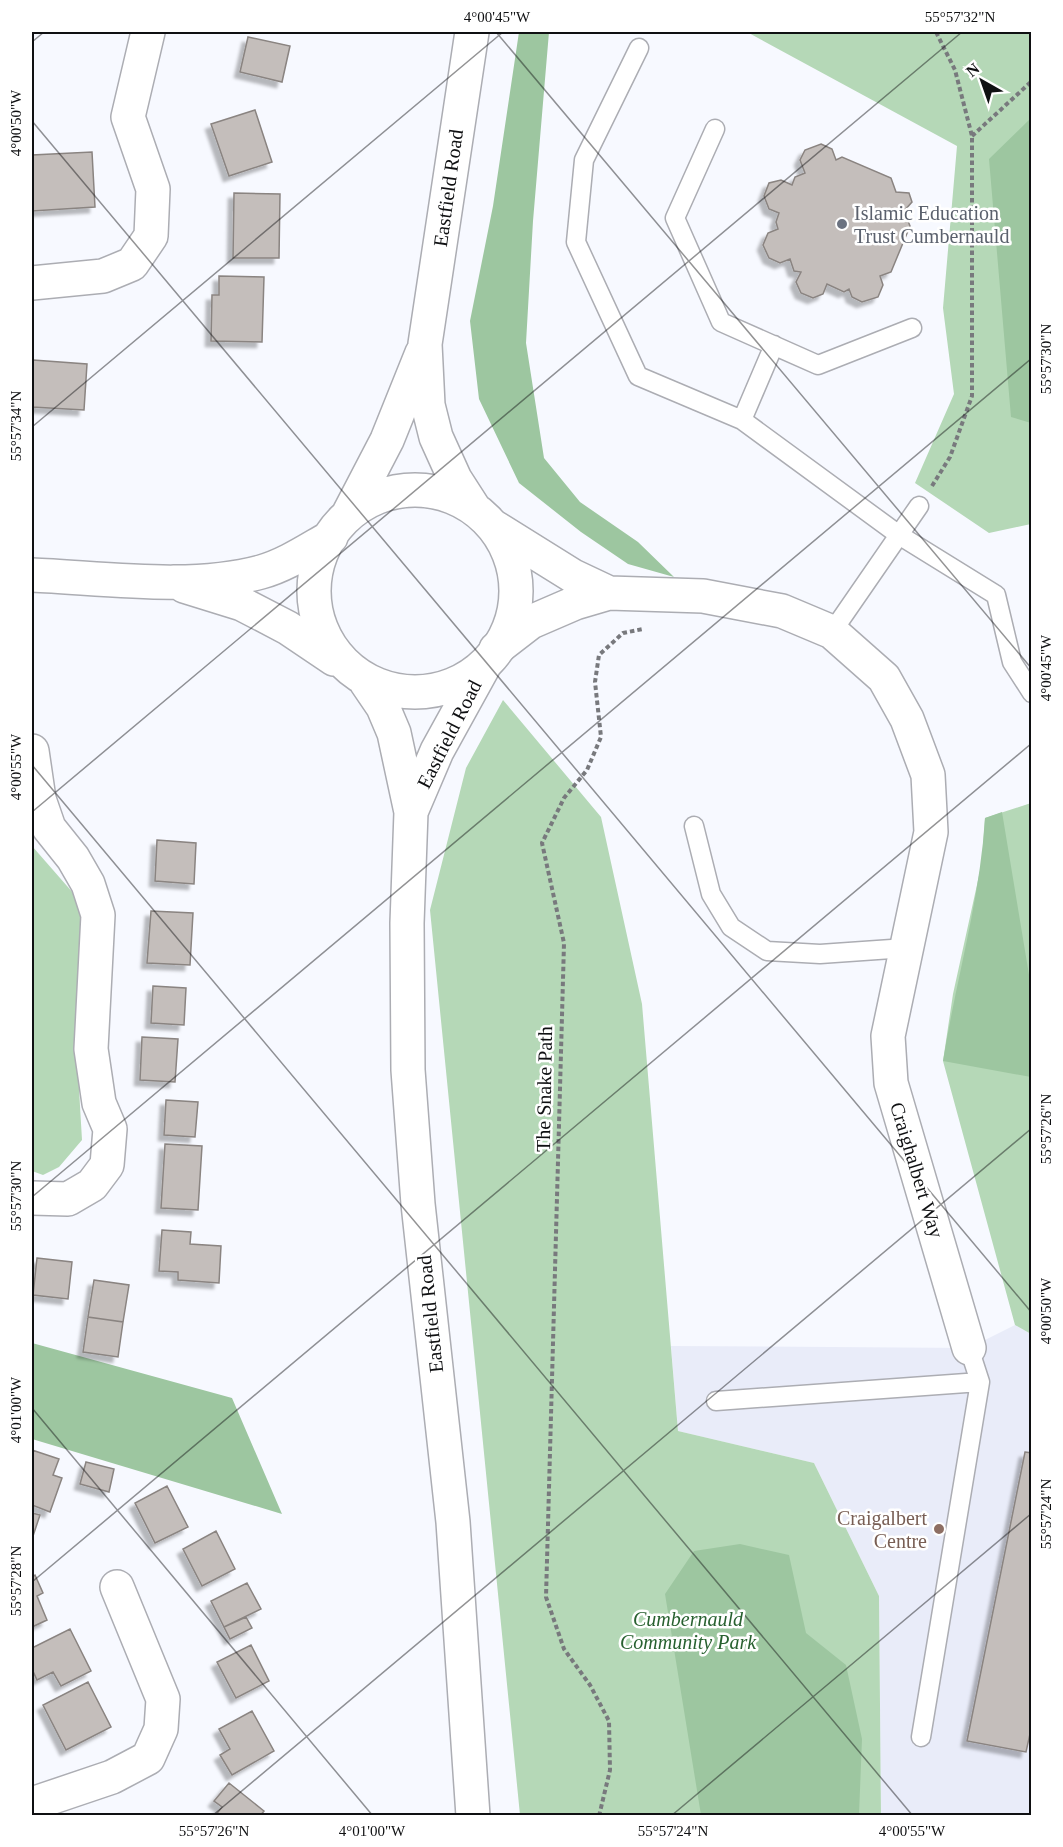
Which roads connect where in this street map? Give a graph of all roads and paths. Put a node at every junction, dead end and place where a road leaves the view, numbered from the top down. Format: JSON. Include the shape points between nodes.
{"nodes":[{"id":1,"x":148,"y":32,"type":"edge"},
{"id":2,"x":472,"y":32,"type":"edge"},
{"id":3,"x":936,"y":32,"type":"edge"},
{"id":4,"x":639,"y":48,"type":"dead end"},
{"id":5,"x":1032,"y":81,"type":"edge"},
{"id":6,"x":716,"y":129,"type":"dead end"},
{"id":7,"x":972,"y":136,"type":"junction"},
{"id":8,"x":32,"y":283,"type":"edge"},
{"id":9,"x":912,"y":328,"type":"dead end"},
{"id":10,"x":425,"y":344,"type":"junction"},
{"id":11,"x":774,"y":345,"type":"junction"},
{"id":12,"x":742,"y":420,"type":"junction"},
{"id":13,"x":919,"y":506,"type":"joint"},
{"id":14,"x":485,"y":518,"type":"junction"},
{"id":15,"x":337,"y":530,"type":"junction"},
{"id":16,"x":899,"y":535,"type":"junction"},
{"id":17,"x":32,"y":575,"type":"edge"},
{"id":18,"x":168,"y":581,"type":"junction"},
{"id":19,"x":609,"y":593,"type":"junction"},
{"id":20,"x":645,"y":629,"type":"dead end"},
{"id":21,"x":832,"y":632,"type":"junction"},
{"id":22,"x":492,"y":653,"type":"junction"},
{"id":23,"x":356,"y":674,"type":"junction"},
{"id":24,"x":1032,"y":693,"type":"edge"},
{"id":25,"x":32,"y":751,"type":"edge"},
{"id":26,"x":411,"y":812,"type":"junction"},
{"id":27,"x":694,"y":826,"type":"dead end"},
{"id":28,"x":906,"y":948,"type":"junction"},
{"id":29,"x":32,"y":1198,"type":"edge"},
{"id":30,"x":969,"y":1348,"type":"joint"},
{"id":31,"x":980,"y":1382,"type":"junction"},
{"id":32,"x":716,"y":1401,"type":"dead end"},
{"id":33,"x":117,"y":1587,"type":"dead end"},
{"id":34,"x":921,"y":1737,"type":"dead end"},
{"id":35,"x":32,"y":1804,"type":"edge"},
{"id":36,"x":473,"y":1815,"type":"edge"},
{"id":37,"x":599,"y":1815,"type":"edge"}],
"edges":[{"from":1,"to":8,"type":"street","via":[[128,117],[153,189],[152,236],[132,264],[103,276]]},
{"from":2,"to":10,"type":"street","name":"Eastfield Road"},
{"from":3,"to":7,"type":"path","via":[[955,70]]},
{"from":4,"to":12,"type":"lane","via":[[584,160],[576,242],[638,376]]},
{"from":5,"to":7,"type":"path"},
{"from":6,"to":11,"type":"lane","via":[[675,218],[721,322]]},
{"from":7,"to":13,"type":"path","via":[[972,396],[950,457]]},
{"from":9,"to":11,"type":"lane","via":[[818,365]]},
{"from":10,"to":14,"type":"street","name":"Eastfield Road","via":[[428,405],[436,437],[455,479]]},
{"from":10,"to":15,"type":"street","name":"Eastfield Road","via":[[387,440]]},
{"from":11,"to":12,"type":"lane"},
{"from":12,"to":16,"type":"lane"},
{"from":13,"to":16,"type":"lane"},
{"from":14,"to":15,"type":"street","via":[[448,494],[416,489],[385,494],[356,509]]},
{"from":14,"to":19,"type":"street","name":"Craighalbert Way","via":[[573,576]]},
{"from":14,"to":22,"type":"street","via":[[513,556],[518,586],[515,616]]},
{"from":15,"to":18,"type":"street","via":[[282,564],[259,572]]},
{"from":15,"to":23,"type":"street","via":[[314,589],[316,621],[330,647]]},
{"from":16,"to":21,"type":"lane"},
{"from":16,"to":24,"type":"lane","via":[[996,595],[1012,662]]},
{"from":17,"to":18,"type":"street"},
{"from":18,"to":23,"type":"street","via":[[242,604],[288,628]]},
{"from":19,"to":21,"type":"street","name":"Craighalbert Way","via":[[703,596],[782,611]]},
{"from":19,"to":22,"type":"street","name":"Craighalbert Way","via":[[531,622]]},
{"from":20,"to":37,"type":"path","name":"The Snake Path","via":[[622,633],[599,655],[595,681],[602,737],[587,770],[564,798],[542,843],[564,943],[546,1597],[564,1649],[609,1721],[610,1770]]},
{"from":21,"to":28,"type":"street","name":"Craighalbert Way","via":[[884,678],[907,719],[928,775],[930,832]]},
{"from":22,"to":23,"type":"street","via":[[470,674],[443,688],[400,690]]},
{"from":22,"to":26,"type":"street","name":"Eastfield Road","via":[[437,751]]},
{"from":23,"to":26,"type":"street","name":"Eastfield Road","via":[[383,707]]},
{"from":25,"to":29,"type":"street","via":[[39,799],[49,828],[88,884],[98,915],[92,1048],[99,1104],[110,1129],[107,1165],[92,1185],[68,1198]]},
{"from":26,"to":36,"type":"street","name":"Eastfield Road","via":[[408,1071],[418,1204],[453,1522]]},
{"from":27,"to":28,"type":"lane","via":[[711,894],[731,927],[767,951],[820,954]]},
{"from":28,"to":30,"type":"street","name":"Craighalbert Way","via":[[888,1036],[891,1083]]},
{"from":30,"to":31,"type":"lane","name":"Craighalbert Way"},
{"from":31,"to":32,"type":"lane"},
{"from":31,"to":34,"type":"lane","name":"Craighalbert Way"},
{"from":33,"to":35,"type":"street","via":[[163,1699],[162,1729],[148,1758],[112,1777]]}]}
